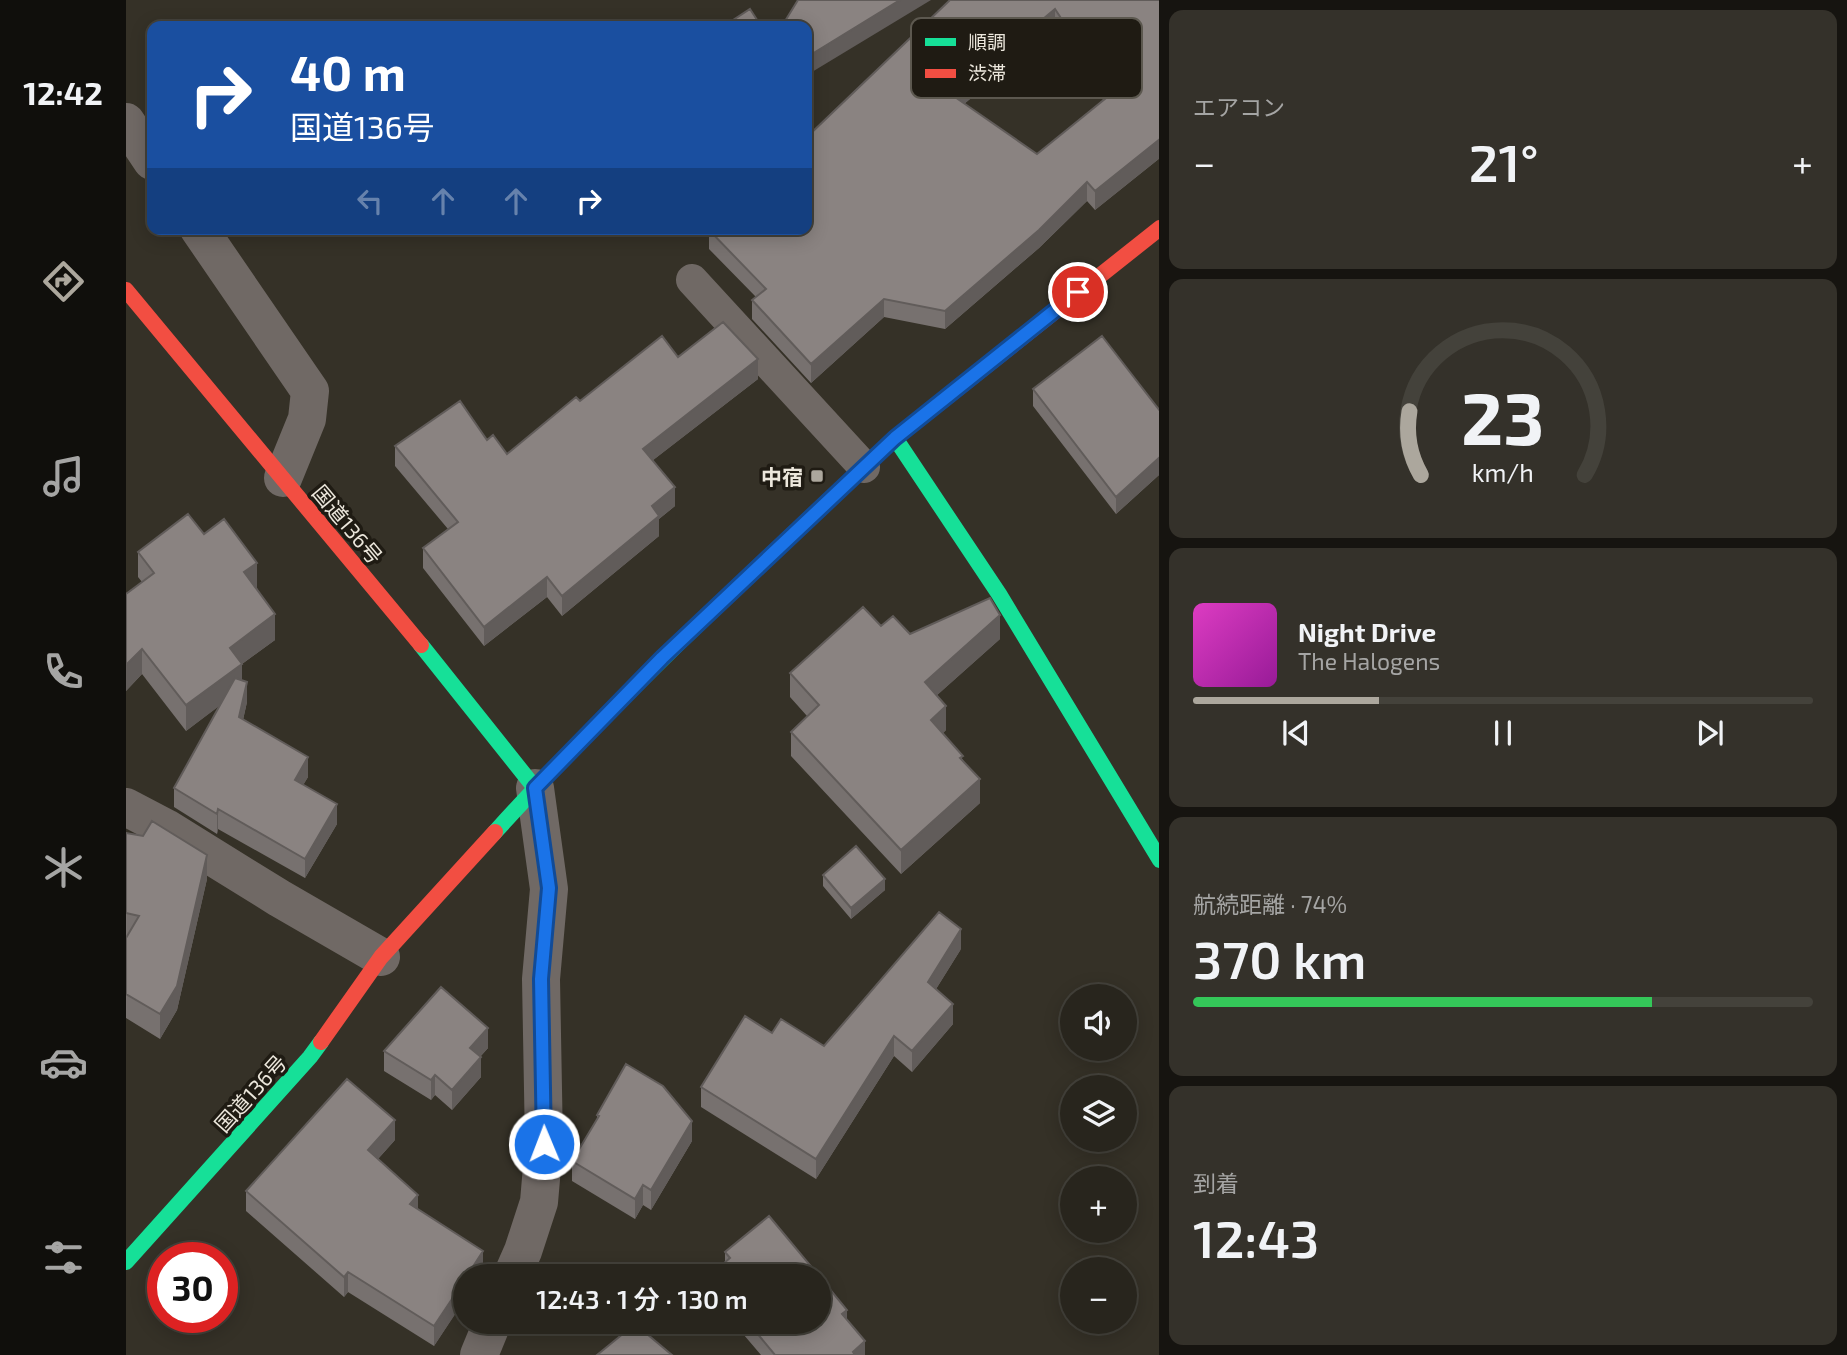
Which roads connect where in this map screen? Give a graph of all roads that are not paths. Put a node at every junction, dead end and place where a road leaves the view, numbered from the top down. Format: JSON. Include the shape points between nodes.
{"nodes":[{"id":1,"x":126,"y":122,"type":"edge"},
{"id":2,"x":147,"y":154,"type":"edge"},
{"id":3,"x":1159,"y":228,"type":"edge"},
{"id":4,"x":203,"y":235,"type":"edge"},
{"id":5,"x":692,"y":280,"type":"dead end"},
{"id":6,"x":126,"y":290,"type":"edge"},
{"id":7,"x":895,"y":438,"type":"junction"},
{"id":8,"x":863,"y":467,"type":"junction"},
{"id":9,"x":283,"y":478,"type":"junction"},
{"id":10,"x":535,"y":788,"type":"junction"},
{"id":11,"x":126,"y":807,"type":"edge"},
{"id":12,"x":1159,"y":860,"type":"edge"},
{"id":13,"x":381,"y":957,"type":"junction"},
{"id":14,"x":126,"y":1262,"type":"edge"},
{"id":15,"x":516,"y":1264,"type":"edge"},
{"id":16,"x":488,"y":1334,"type":"edge"},
{"id":17,"x":479,"y":1355,"type":"edge"}],
"edges":[{"from":1,"to":2,"type":"street"},
{"from":3,"to":7,"type":"main road","name":"国道136号"},
{"from":4,"to":9,"type":"street","via":[[310,391],[307,419]]},
{"from":5,"to":8,"type":"lane"},
{"from":6,"to":9,"type":"main road","name":"国道136号"},
{"from":7,"to":8,"type":"main road","name":"国道136号"},
{"from":7,"to":12,"type":"main road","via":[[999,594]]},
{"from":8,"to":10,"type":"main road","name":"国道136号","via":[[662,658]]},
{"from":9,"to":10,"type":"main road","name":"国道136号"},
{"from":10,"to":13,"type":"main road","name":"国道136号"},
{"from":10,"to":15,"type":"street","via":[[549,888],[541,979],[544,1144],[539,1202]]},
{"from":11,"to":13,"type":"street"},
{"from":13,"to":14,"type":"main road","name":"国道136号","via":[[310,1057]]},
{"from":16,"to":17,"type":"street"}]}
